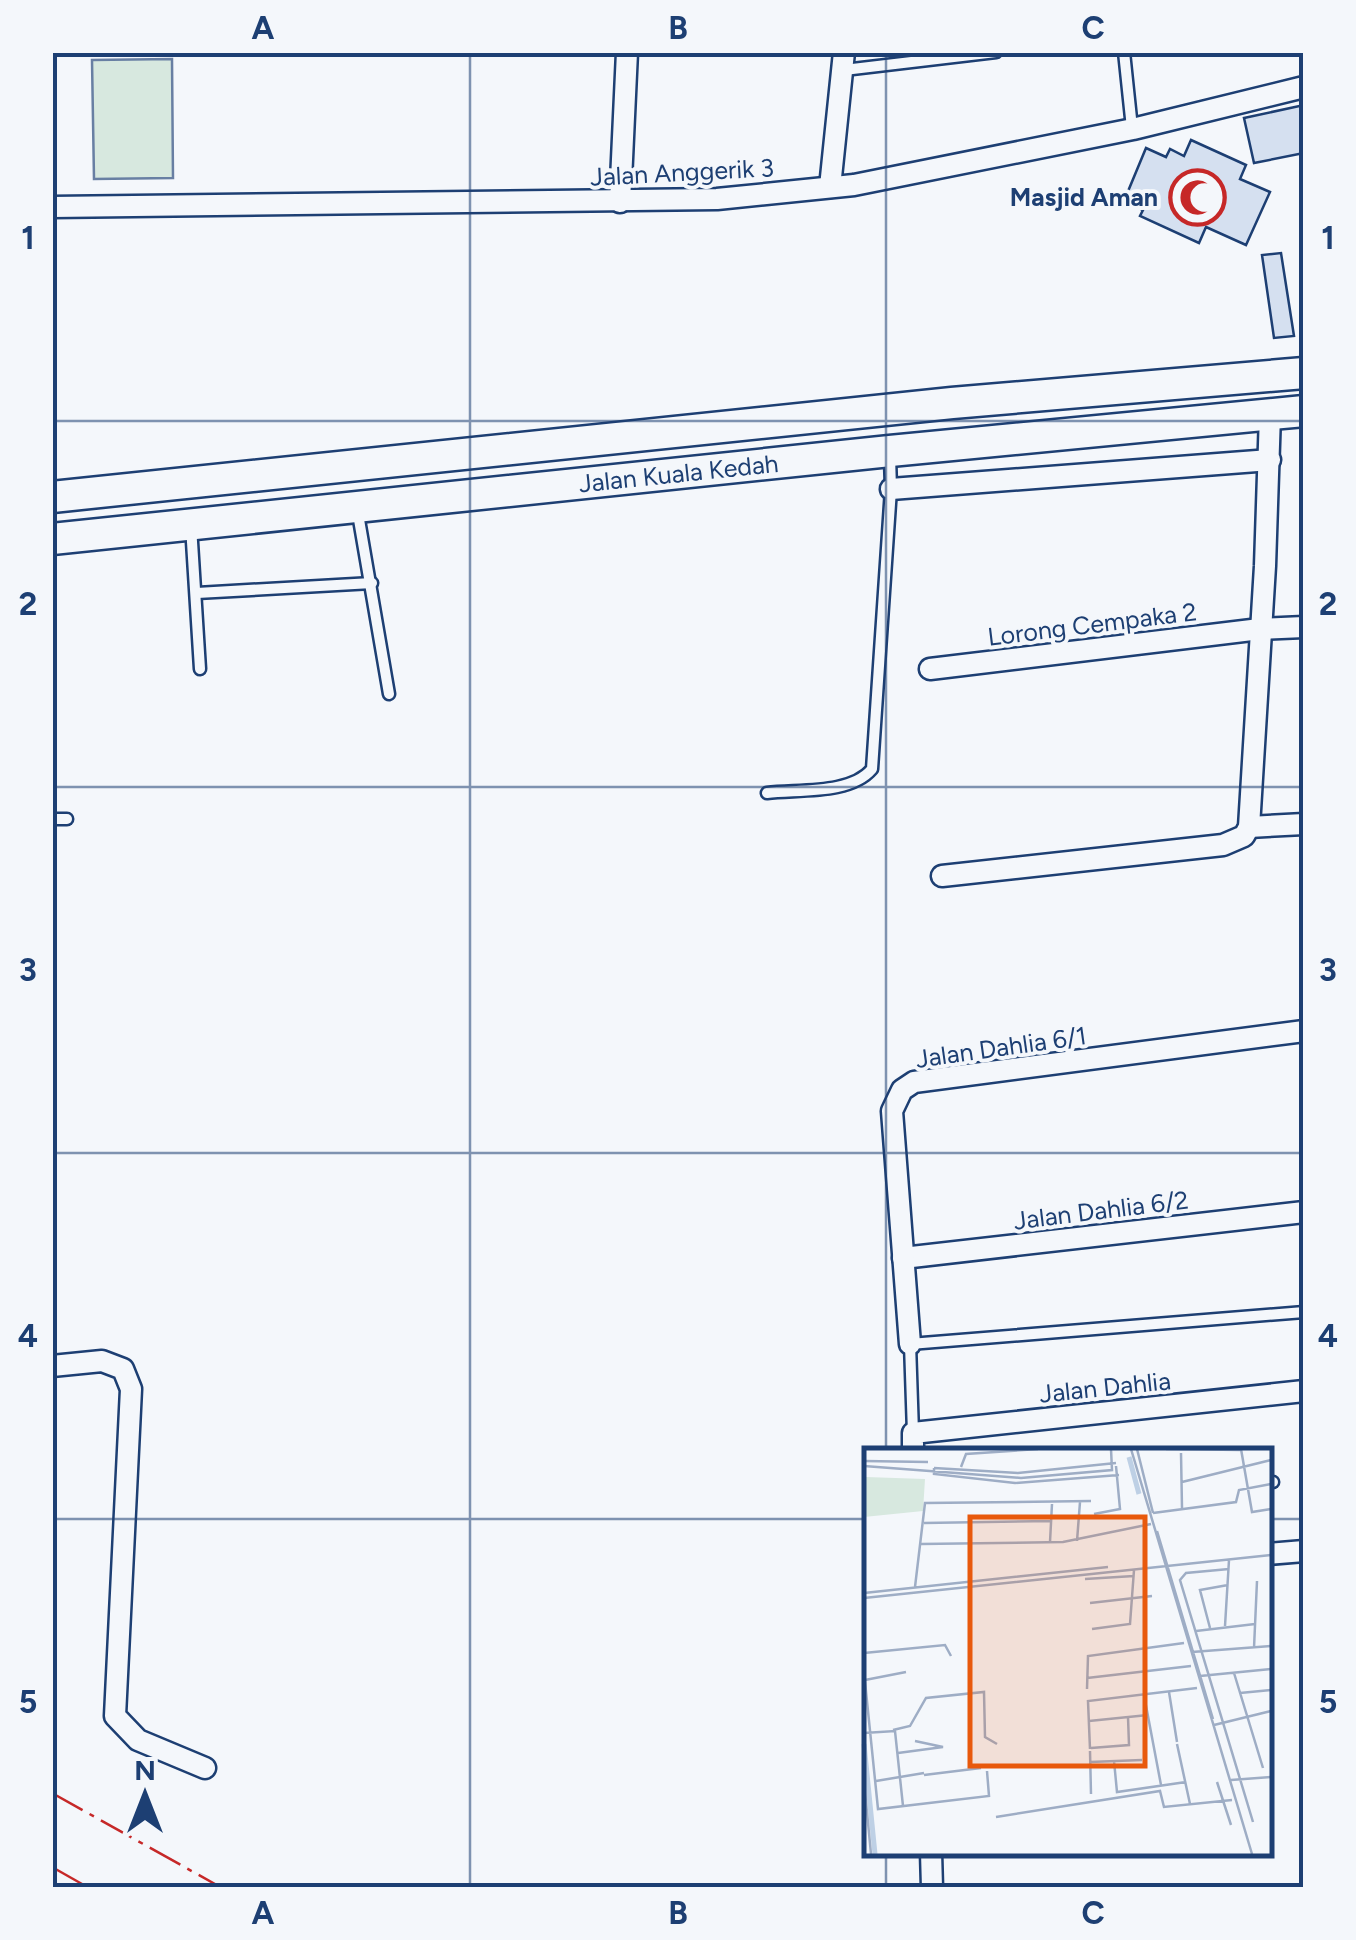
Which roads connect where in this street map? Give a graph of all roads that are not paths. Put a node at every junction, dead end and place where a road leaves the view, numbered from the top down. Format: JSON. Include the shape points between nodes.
{"nodes":[{"id":1,"x":627,"y":52,"type":"edge"},
{"id":2,"x":996,"y":52,"type":"edge"},
{"id":3,"x":1124,"y":52,"type":"edge"},
{"id":4,"x":844,"y":61,"type":"edge"},
{"id":5,"x":1304,"y":86,"type":"edge"},
{"id":6,"x":1132,"y":129,"type":"junction"},
{"id":7,"x":830,"y":188,"type":"junction"},
{"id":8,"x":620,"y":202,"type":"junction"},
{"id":9,"x":52,"y":207,"type":"edge"},
{"id":10,"x":1304,"y":373,"type":"edge"},
{"id":11,"x":952,"y":403,"type":"junction"},
{"id":12,"x":1304,"y":410,"type":"edge"},
{"id":13,"x":1270,"y":414,"type":"junction"},
{"id":14,"x":956,"y":445,"type":"junction"},
{"id":15,"x":890,"y":450,"type":"junction"},
{"id":16,"x":1270,"y":460,"type":"junction"},
{"id":17,"x":891,"y":489,"type":"junction"},
{"id":18,"x":52,"y":497,"type":"edge"},
{"id":19,"x":357,"y":508,"type":"junction"},
{"id":20,"x":191,"y":525,"type":"junction"},
{"id":21,"x":52,"y":540,"type":"edge"},
{"id":22,"x":372,"y":583,"type":"junction"},
{"id":23,"x":197,"y":593,"type":"junction"},
{"id":24,"x":1304,"y":627,"type":"edge"},
{"id":25,"x":1260,"y":629,"type":"junction"},
{"id":26,"x":200,"y":668,"type":"dead end"},
{"id":27,"x":930,"y":669,"type":"dead end"},
{"id":28,"x":389,"y":694,"type":"dead end"},
{"id":29,"x":767,"y":792,"type":"dead end"},
{"id":30,"x":67,"y":818,"type":"dead end"},
{"id":31,"x":52,"y":819,"type":"edge"},
{"id":32,"x":1304,"y":824,"type":"edge"},
{"id":33,"x":1249,"y":827,"type":"junction"},
{"id":34,"x":942,"y":876,"type":"dead end"},
{"id":35,"x":1304,"y":1031,"type":"edge"},
{"id":36,"x":1304,"y":1212,"type":"edge"},
{"id":37,"x":903,"y":1258,"type":"junction"},
{"id":38,"x":1304,"y":1312,"type":"edge"},
{"id":39,"x":910,"y":1344,"type":"junction"},
{"id":40,"x":52,"y":1366,"type":"edge"},
{"id":41,"x":1304,"y":1391,"type":"edge"},
{"id":42,"x":913,"y":1441,"type":"edge"},
{"id":43,"x":1304,"y":1551,"type":"edge"},
{"id":44,"x":1271,"y":1554,"type":"edge"},
{"id":45,"x":204,"y":1768,"type":"dead end"},
{"id":46,"x":931,"y":1855,"type":"edge"},
{"id":47,"x":932,"y":1888,"type":"edge"}],
"edges":[{"from":1,"to":8,"type":"street"},
{"from":2,"to":4,"type":"lane"},
{"from":3,"to":6,"type":"lane"},
{"from":4,"to":7,"type":"street"},
{"from":5,"to":6,"type":"street","name":"Jalan Anggerik 3"},
{"from":6,"to":7,"type":"street","name":"Jalan Anggerik 3"},
{"from":7,"to":8,"type":"street","name":"Jalan Anggerik 3"},
{"from":8,"to":9,"type":"street","name":"Jalan Anggerik 3"},
{"from":10,"to":11,"type":"main road","name":"Jalan Kuala Kedah"},
{"from":11,"to":14,"type":"main road"},
{"from":11,"to":18,"type":"main road","name":"Jalan Kuala Kedah"},
{"from":12,"to":13,"type":"main road","name":"Jalan Kuala Kedah"},
{"from":13,"to":14,"type":"main road","name":"Jalan Kuala Kedah"},
{"from":13,"to":16,"type":"street"},
{"from":14,"to":15,"type":"main road","name":"Jalan Kuala Kedah"},
{"from":15,"to":17,"type":"lane"},
{"from":15,"to":19,"type":"main road","name":"Jalan Kuala Kedah"},
{"from":16,"to":17,"type":"street"},
{"from":16,"to":25,"type":"street"},
{"from":17,"to":29,"type":"lane","via":[[872,770],[851,784]]},
{"from":19,"to":20,"type":"main road","name":"Jalan Kuala Kedah"},
{"from":19,"to":22,"type":"lane"},
{"from":20,"to":21,"type":"main road","name":"Jalan Kuala Kedah"},
{"from":20,"to":23,"type":"lane"},
{"from":22,"to":23,"type":"lane"},
{"from":22,"to":28,"type":"lane"},
{"from":23,"to":26,"type":"lane"},
{"from":24,"to":25,"type":"street","name":"Lorong Cempaka 2"},
{"from":25,"to":27,"type":"street","name":"Lorong Cempaka 2"},
{"from":25,"to":33,"type":"street"},
{"from":30,"to":31,"type":"lane"},
{"from":32,"to":33,"type":"street"},
{"from":33,"to":34,"type":"street","via":[[1223,846]]},
{"from":35,"to":37,"type":"street","name":"Jalan Dahlia 6/1","via":[[914,1082],[892,1112]]},
{"from":36,"to":37,"type":"street","name":"Jalan Dahlia 6/2"},
{"from":37,"to":39,"type":"street","name":"Jalan Dahlia 6/1"},
{"from":38,"to":39,"type":"lane"},
{"from":39,"to":42,"type":"lane"},
{"from":40,"to":45,"type":"street","via":[[102,1361],[123,1369],[131,1388],[115,1716],[138,1740]]},
{"from":41,"to":42,"type":"street","name":"Jalan Dahlia"},
{"from":43,"to":44,"type":"street"},
{"from":46,"to":47,"type":"street"}]}
